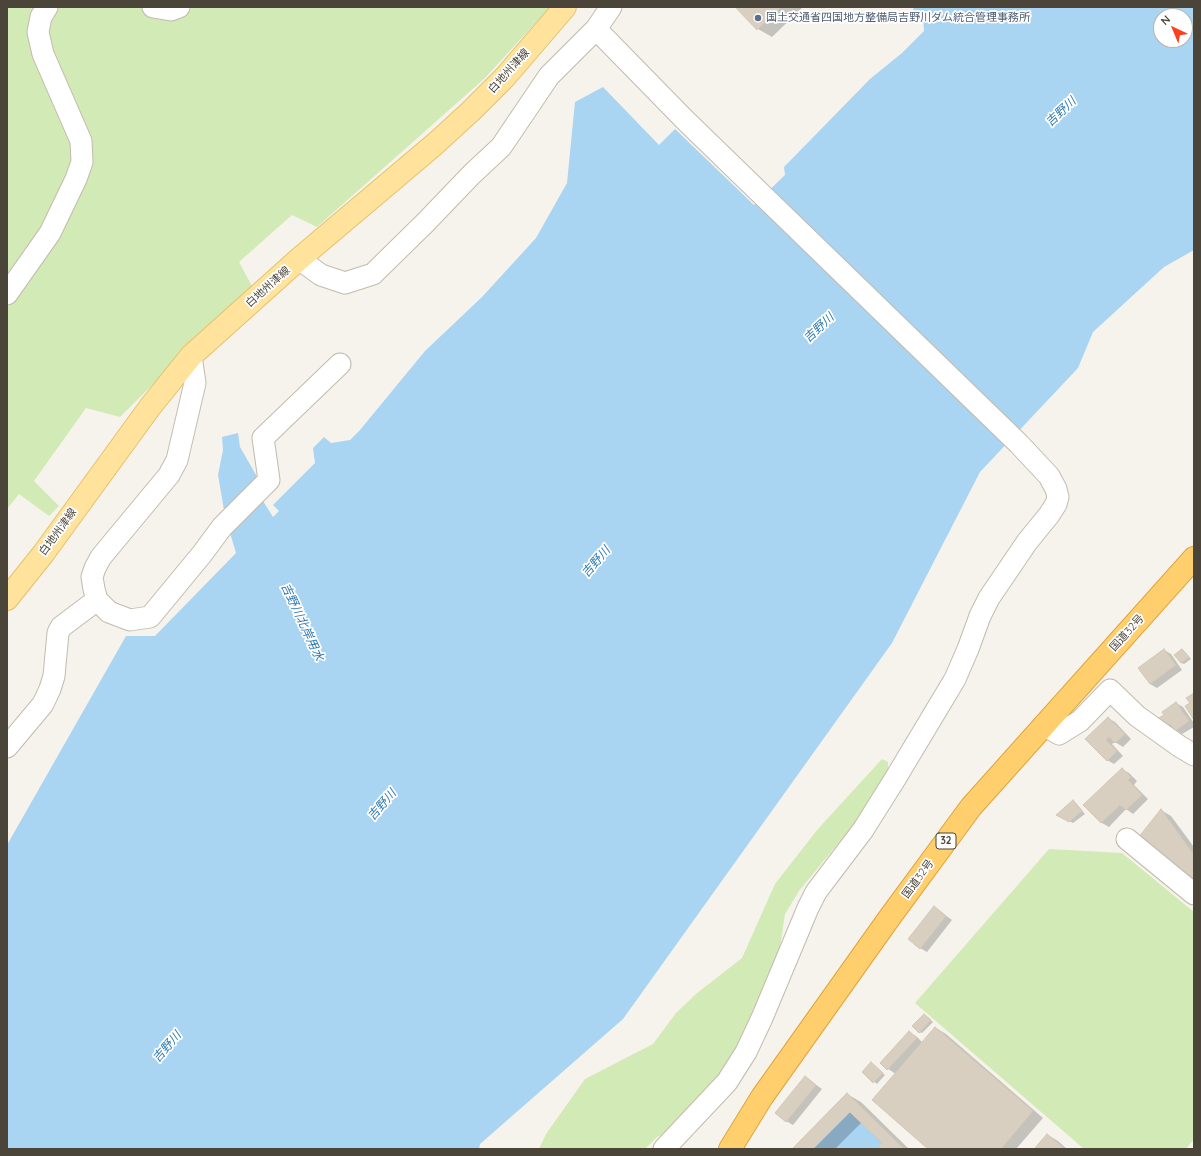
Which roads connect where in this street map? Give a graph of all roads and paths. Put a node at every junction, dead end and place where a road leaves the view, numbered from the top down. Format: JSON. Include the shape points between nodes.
{"nodes":[{"id":1,"x":47,"y":7,"type":"edge"},
{"id":2,"x":153,"y":7,"type":"edge"},
{"id":3,"x":180,"y":7,"type":"edge"},
{"id":4,"x":565,"y":7,"type":"edge"},
{"id":5,"x":611,"y":7,"type":"edge"},
{"id":6,"x":596,"y":29,"type":"junction"},
{"id":7,"x":299,"y":259,"type":"junction"},
{"id":8,"x":7,"y":294,"type":"edge"},
{"id":9,"x":192,"y":356,"type":"junction"},
{"id":10,"x":340,"y":364,"type":"dead end"},
{"id":11,"x":1194,"y":558,"type":"edge"},
{"id":12,"x":7,"y":599,"type":"edge"},
{"id":13,"x":97,"y":600,"type":"junction"},
{"id":14,"x":1044,"y":725,"type":"junction"},
{"id":15,"x":7,"y":747,"type":"edge"},
{"id":16,"x":1194,"y":755,"type":"edge"},
{"id":17,"x":1127,"y":839,"type":"dead end"},
{"id":18,"x":1194,"y":894,"type":"edge"},
{"id":19,"x":664,"y":1149,"type":"edge"},
{"id":20,"x":730,"y":1149,"type":"edge"}],
"edges":[{"from":1,"to":8,"type":"street","via":[[41,17],[38,32],[43,54],[81,142],[82,162],[50,233]]},
{"from":2,"to":3,"type":"street","via":[[171,10]]},
{"from":4,"to":7,"type":"main road","name":"白地州津線","via":[[505,77],[472,110]]},
{"from":5,"to":6,"type":"street"},
{"from":6,"to":7,"type":"street","via":[[549,76],[501,147],[373,274],[345,283],[321,275]]},
{"from":6,"to":19,"type":"street","via":[[685,120],[1018,444],[1049,476],[1058,497],[1049,515],[989,598],[955,679],[895,779],[863,830],[816,892],[746,1052],[727,1082]]},
{"from":7,"to":9,"type":"main road","name":"白地州津線"},
{"from":9,"to":12,"type":"main road","name":"白地州津線","via":[[150,407]]},
{"from":9,"to":13,"type":"street","via":[[195,383],[177,460],[169,476],[101,557],[92,577]]},
{"from":10,"to":13,"type":"street","via":[[263,438],[269,480],[222,527],[150,617],[130,620],[109,612]]},
{"from":11,"to":14,"type":"highway","name":"国道32号","number":"32"},
{"from":13,"to":15,"type":"street","via":[[61,627],[58,633],[54,676],[46,699]]},
{"from":14,"to":16,"type":"street","via":[[1059,734],[1080,721],[1110,690],[1137,716]]},
{"from":14,"to":20,"type":"highway","name":"国道32号","number":"32","via":[[962,819],[762,1097]]},
{"from":17,"to":18,"type":"street"}]}
